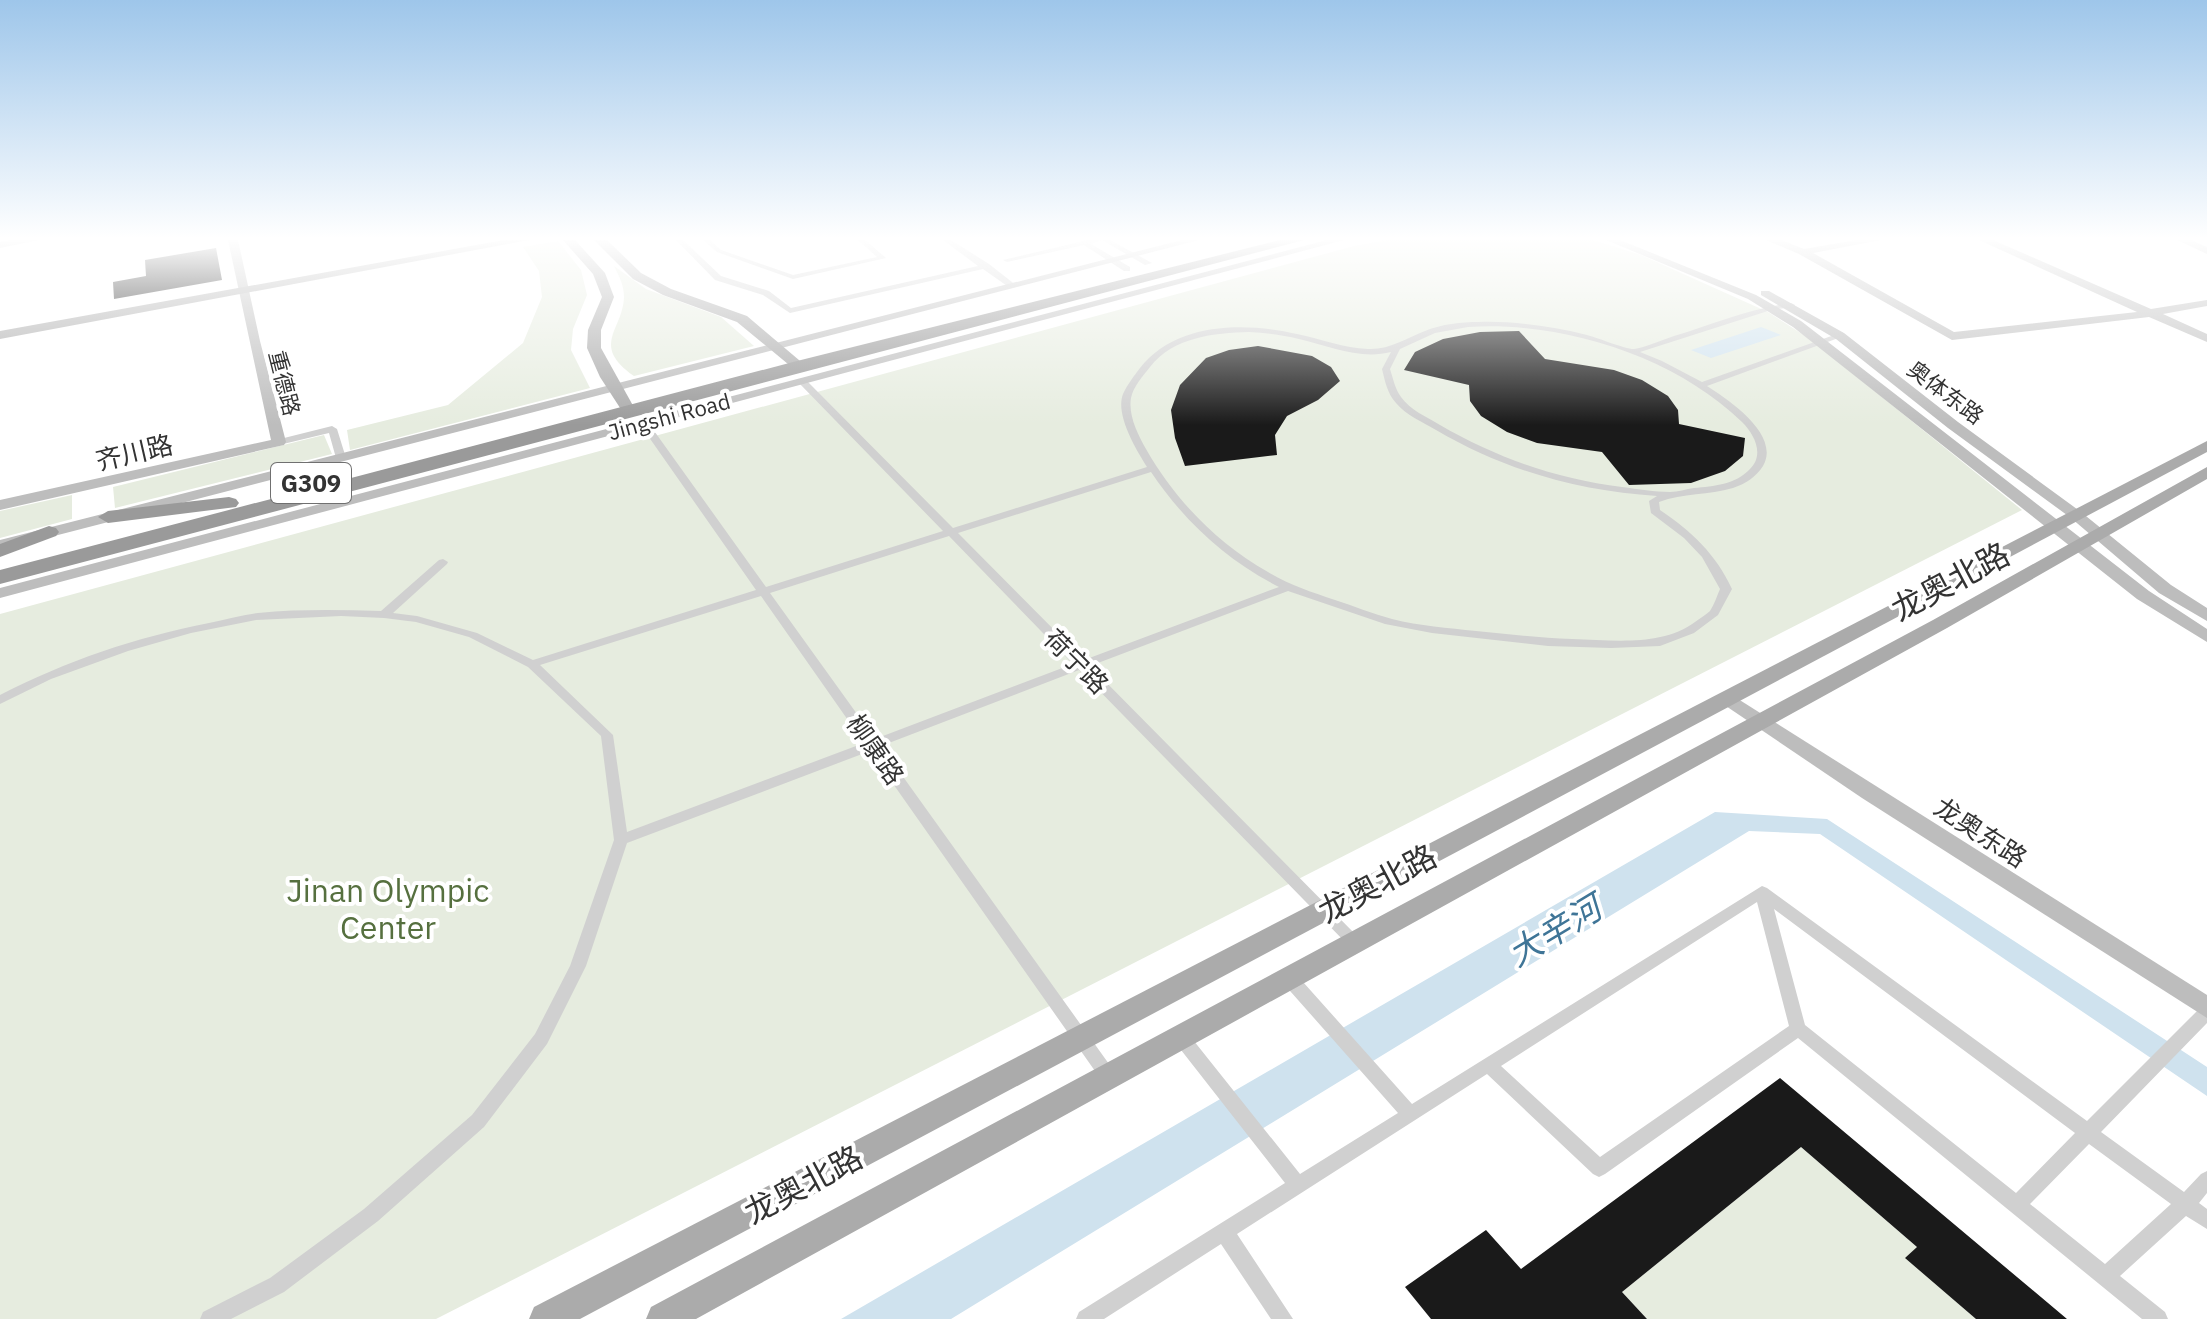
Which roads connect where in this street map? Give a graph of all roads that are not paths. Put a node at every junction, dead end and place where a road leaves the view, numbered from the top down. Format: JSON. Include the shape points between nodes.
{"nodes":[{"id":1,"x":167,"y":302,"type":"edge"},
{"id":2,"x":246,"y":302,"type":"edge"},
{"id":3,"x":606,"y":302,"type":"edge"},
{"id":4,"x":694,"y":302,"type":"edge"},
{"id":5,"x":777,"y":302,"type":"edge"},
{"id":6,"x":831,"y":302,"type":"edge"},
{"id":7,"x":952,"y":302,"type":"edge"},
{"id":8,"x":1006,"y":302,"type":"edge"},
{"id":9,"x":1051,"y":302,"type":"edge"},
{"id":10,"x":1101,"y":302,"type":"edge"},
{"id":11,"x":1757,"y":302,"type":"edge"},
{"id":12,"x":1784,"y":302,"type":"edge"},
{"id":13,"x":1891,"y":302,"type":"edge"},
{"id":14,"x":2120,"y":302,"type":"edge"},
{"id":15,"x":2207,"y":303,"type":"edge"},
{"id":16,"x":1791,"y":305,"type":"junction"},
{"id":17,"x":1770,"y":308,"type":"junction"},
{"id":18,"x":2147,"y":314,"type":"junction"},
{"id":19,"x":0,"y":332,"type":"edge"},
{"id":20,"x":984,"y":332,"type":"junction"},
{"id":21,"x":922,"y":334,"type":"junction"},
{"id":22,"x":1840,"y":336,"type":"junction"},
{"id":23,"x":2207,"y":338,"type":"edge"},
{"id":24,"x":1822,"y":342,"type":"junction"},
{"id":25,"x":775,"y":347,"type":"junction"},
{"id":26,"x":1396,"y":350,"type":"junction"},
{"id":27,"x":1632,"y":352,"type":"junction"},
{"id":28,"x":797,"y":368,"type":"junction"},
{"id":29,"x":1701,"y":385,"type":"junction"},
{"id":30,"x":627,"y":406,"type":"junction"},
{"id":31,"x":279,"y":442,"type":"junction"},
{"id":32,"x":2207,"y":446,"type":"edge"},
{"id":33,"x":341,"y":458,"type":"junction"},
{"id":34,"x":1151,"y":469,"type":"junction"},
{"id":35,"x":2207,"y":472,"type":"edge"},
{"id":36,"x":1667,"y":494,"type":"junction"},
{"id":37,"x":239,"y":502,"type":"junction"},
{"id":38,"x":0,"y":505,"type":"edge"},
{"id":39,"x":94,"y":507,"type":"junction"},
{"id":40,"x":2076,"y":515,"type":"junction"},
{"id":41,"x":2055,"y":525,"type":"junction"},
{"id":42,"x":252,"y":526,"type":"junction"},
{"id":43,"x":49,"y":532,"type":"junction"},
{"id":44,"x":166,"y":532,"type":"junction"},
{"id":45,"x":951,"y":532,"type":"junction"},
{"id":46,"x":2098,"y":536,"type":"junction"},
{"id":47,"x":0,"y":545,"type":"edge"},
{"id":48,"x":2077,"y":545,"type":"junction"},
{"id":49,"x":0,"y":551,"type":"edge"},
{"id":50,"x":90,"y":552,"type":"junction"},
{"id":51,"x":443,"y":562,"type":"dead end"},
{"id":52,"x":0,"y":565,"type":"edge"},
{"id":53,"x":0,"y":577,"type":"edge"},
{"id":54,"x":1288,"y":587,"type":"junction"},
{"id":55,"x":763,"y":591,"type":"junction"},
{"id":56,"x":0,"y":592,"type":"edge"},
{"id":57,"x":384,"y":615,"type":"junction"},
{"id":58,"x":2207,"y":616,"type":"edge"},
{"id":59,"x":2207,"y":637,"type":"edge"},
{"id":60,"x":532,"y":664,"type":"junction"},
{"id":61,"x":1081,"y":665,"type":"junction"},
{"id":62,"x":1727,"y":698,"type":"junction"},
{"id":63,"x":0,"y":700,"type":"edge"},
{"id":64,"x":1759,"y":720,"type":"junction"},
{"id":65,"x":872,"y":743,"type":"junction"},
{"id":66,"x":621,"y":840,"type":"junction"},
{"id":67,"x":1762,"y":892,"type":"junction"},
{"id":68,"x":1324,"y":910,"type":"junction"},
{"id":69,"x":1353,"y":941,"type":"junction"},
{"id":70,"x":1289,"y":978,"type":"junction"},
{"id":71,"x":2207,"y":1010,"type":"edge"},
{"id":72,"x":1798,"y":1029,"type":"junction"},
{"id":73,"x":1180,"y":1036,"type":"junction"},
{"id":74,"x":1081,"y":1039,"type":"junction"},
{"id":75,"x":1489,"y":1065,"type":"junction"},
{"id":76,"x":1108,"y":1076,"type":"junction"},
{"id":77,"x":1410,"y":1114,"type":"junction"},
{"id":78,"x":2087,"y":1132,"type":"junction"},
{"id":79,"x":2207,"y":1180,"type":"edge"},
{"id":80,"x":1298,"y":1186,"type":"junction"},
{"id":81,"x":2185,"y":1204,"type":"junction"},
{"id":82,"x":2016,"y":1206,"type":"junction"},
{"id":83,"x":2207,"y":1220,"type":"edge"},
{"id":84,"x":1224,"y":1232,"type":"junction"},
{"id":85,"x":2105,"y":1277,"type":"junction"},
{"id":86,"x":210,"y":1319,"type":"edge"},
{"id":87,"x":546,"y":1319,"type":"edge"},
{"id":88,"x":663,"y":1319,"type":"edge"},
{"id":89,"x":1086,"y":1319,"type":"edge"},
{"id":90,"x":1283,"y":1319,"type":"edge"},
{"id":91,"x":2158,"y":1319,"type":"edge"}],
"edges":[{"from":1,"to":19,"type":"main road"},
{"from":2,"to":31,"type":"main road","name":"重德路"},
{"from":3,"to":30,"type":"main road","via":[[593,343]]},
{"from":4,"to":25,"type":"main road","via":[[742,319]]},
{"from":5,"to":6,"type":"street","via":[[790,311]]},
{"from":7,"to":25,"type":"main road","name":"Jingshi Road"},
{"from":8,"to":28,"type":"highway","name":"Jingshi Road","number":"G309"},
{"from":9,"to":21,"type":"highway","name":"Jingshi Road","number":"G309"},
{"from":10,"to":20,"type":"main road","name":"Jingshi Road"},
{"from":11,"to":17,"type":"main road"},
{"from":12,"to":16,"type":"main road","name":"奥体东路"},
{"from":13,"to":18,"type":"main road","via":[[1952,336]]},
{"from":14,"to":18,"type":"main road"},
{"from":15,"to":18,"type":"main road"},
{"from":16,"to":17,"type":"street"},
{"from":16,"to":22,"type":"main road","name":"奥体东路"},
{"from":17,"to":24,"type":"main road"},
{"from":17,"to":27,"type":"street"},
{"from":18,"to":23,"type":"main road"},
{"from":20,"to":21,"type":"highway"},
{"from":20,"to":28,"type":"main road","name":"Jingshi Road"},
{"from":21,"to":28,"type":"highway","name":"Jingshi Road","number":"G309"},
{"from":22,"to":24,"type":"street"},
{"from":22,"to":40,"type":"main road","name":"奥体东路"},
{"from":24,"to":29,"type":"street"},
{"from":24,"to":41,"type":"main road"},
{"from":25,"to":28,"type":"main road"},
{"from":25,"to":30,"type":"main road","name":"Jingshi Road"},
{"from":26,"to":27,"type":"street","via":[[1431,332],[1478,324],[1531,326]]},
{"from":26,"to":34,"type":"street","via":[[1355,350],[1249,329],[1214,332],[1168,347],[1144,366],[1127,397],[1132,432]]},
{"from":26,"to":36,"type":"street","via":[[1386,369],[1398,401],[1456,439],[1559,479],[1617,492]]},
{"from":27,"to":29,"type":"street"},
{"from":28,"to":30,"type":"highway","name":"Jingshi Road","number":"G309"},
{"from":28,"to":45,"type":"street","name":"荷宁路"},
{"from":29,"to":36,"type":"street","via":[[1741,415],[1761,437],[1763,453],[1757,469],[1743,479],[1719,488]]},
{"from":30,"to":33,"type":"main road","name":"Jingshi Road"},
{"from":30,"to":37,"type":"highway","name":"Jingshi Road","number":"G309"},
{"from":30,"to":42,"type":"main road","name":"Jingshi Road"},
{"from":30,"to":44,"type":"highway","name":"Jingshi Road","number":"G309"},
{"from":30,"to":55,"type":"street","name":"柳康路"},
{"from":31,"to":33,"type":"street","via":[[332,429]]},
{"from":31,"to":39,"type":"main road","name":"齐川路"},
{"from":32,"to":40,"type":"main road","name":"龙奥北路"},
{"from":33,"to":39,"type":"main road","name":"Jingshi Road"},
{"from":34,"to":45,"type":"street"},
{"from":34,"to":54,"type":"street","via":[[1201,529]]},
{"from":35,"to":46,"type":"main road","name":"龙奥北路"},
{"from":36,"to":54,"type":"street","via":[[1654,501],[1655,511],[1719,568],[1726,589],[1714,613],[1690,631],[1660,642],[1548,642],[1432,630],[1389,622]]},
{"from":37,"to":39,"type":"highway"},
{"from":37,"to":52,"type":"highway","name":"Jingshi Road","number":"G309"},
{"from":38,"to":39,"type":"main road","name":"齐川路"},
{"from":39,"to":43,"type":"main road","name":"Jingshi Road"},
{"from":40,"to":41,"type":"main road","name":"龙奥北路"},
{"from":40,"to":46,"type":"main road","name":"奥体东路"},
{"from":41,"to":48,"type":"main road"},
{"from":41,"to":62,"type":"main road","name":"龙奥北路"},
{"from":42,"to":44,"type":"highway"},
{"from":42,"to":56,"type":"main road","name":"Jingshi Road"},
{"from":43,"to":47,"type":"main road","name":"Jingshi Road"},
{"from":43,"to":49,"type":"highway"},
{"from":44,"to":50,"type":"highway","name":"Jingshi Road","number":"G309"},
{"from":45,"to":55,"type":"street"},
{"from":45,"to":61,"type":"street","name":"荷宁路"},
{"from":46,"to":48,"type":"main road","name":"龙奥北路"},
{"from":46,"to":58,"type":"main road","name":"奥体东路"},
{"from":48,"to":59,"type":"main road"},
{"from":48,"to":64,"type":"main road","name":"龙奥北路"},
{"from":50,"to":53,"type":"highway","name":"Jingshi Road","number":"G309"},
{"from":50,"to":56,"type":"highway"},
{"from":51,"to":57,"type":"street"},
{"from":54,"to":61,"type":"street"},
{"from":55,"to":60,"type":"street"},
{"from":55,"to":65,"type":"street","name":"柳康路"},
{"from":57,"to":60,"type":"street","via":[[473,635]]},
{"from":57,"to":63,"type":"street","via":[[256,617],[190,630],[47,676]]},
{"from":60,"to":66,"type":"street","via":[[607,735]]},
{"from":61,"to":65,"type":"street"},
{"from":61,"to":68,"type":"street","name":"荷宁路"},
{"from":62,"to":64,"type":"main road","name":"龙奥东路"},
{"from":62,"to":68,"type":"main road","name":"龙奥北路"},
{"from":64,"to":69,"type":"main road","name":"龙奥北路"},
{"from":64,"to":71,"type":"main road","name":"龙奥东路"},
{"from":65,"to":66,"type":"street"},
{"from":65,"to":74,"type":"street","name":"柳康路"},
{"from":66,"to":86,"type":"street","via":[[578,966],[541,1039],[478,1121],[371,1215],[277,1285]]},
{"from":67,"to":72,"type":"street"},
{"from":67,"to":75,"type":"street"},
{"from":67,"to":78,"type":"street"},
{"from":68,"to":69,"type":"street","name":"荷宁路"},
{"from":68,"to":74,"type":"main road","name":"龙奥北路"},
{"from":69,"to":70,"type":"main road","name":"龙奥北路"},
{"from":70,"to":73,"type":"main road","name":"龙奥北路"},
{"from":70,"to":77,"type":"street"},
{"from":71,"to":78,"type":"street"},
{"from":72,"to":75,"type":"street","via":[[1599,1168]]},
{"from":72,"to":82,"type":"street"},
{"from":73,"to":76,"type":"main road","name":"龙奥北路"},
{"from":73,"to":80,"type":"street"},
{"from":74,"to":76,"type":"street","name":"柳康路"},
{"from":74,"to":87,"type":"main road","name":"龙奥北路"},
{"from":75,"to":77,"type":"street"},
{"from":76,"to":88,"type":"main road","name":"龙奥北路"},
{"from":77,"to":80,"type":"street"},
{"from":78,"to":81,"type":"street"},
{"from":78,"to":82,"type":"street"},
{"from":79,"to":81,"type":"street"},
{"from":80,"to":84,"type":"street"},
{"from":81,"to":83,"type":"street"},
{"from":81,"to":85,"type":"street"},
{"from":82,"to":85,"type":"street"},
{"from":84,"to":89,"type":"street"},
{"from":84,"to":90,"type":"street"},
{"from":85,"to":91,"type":"street"}]}
